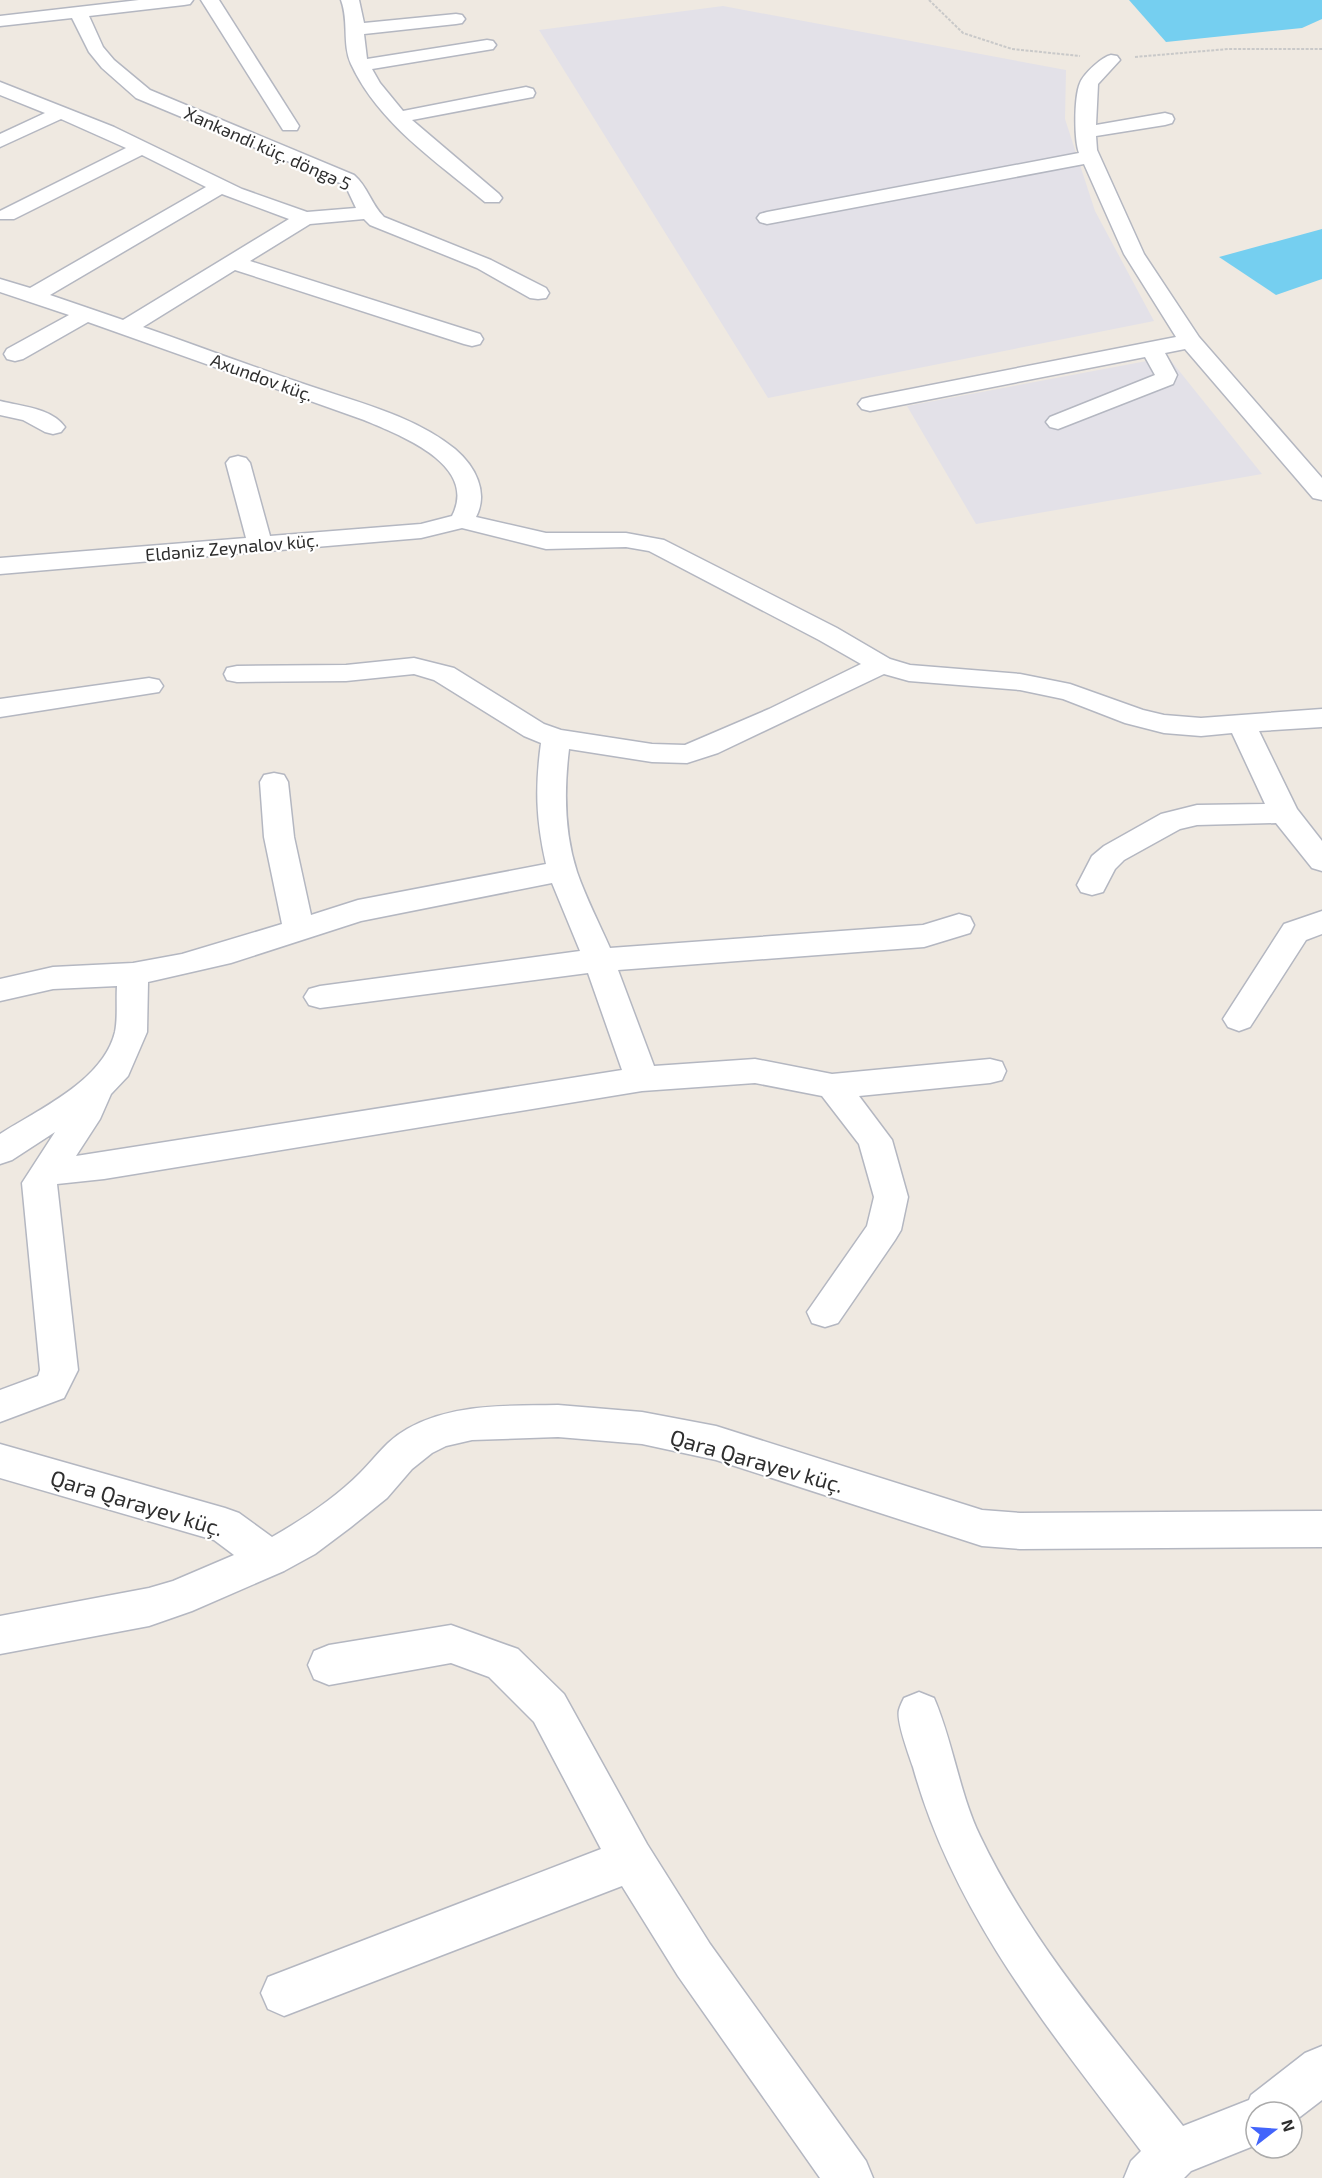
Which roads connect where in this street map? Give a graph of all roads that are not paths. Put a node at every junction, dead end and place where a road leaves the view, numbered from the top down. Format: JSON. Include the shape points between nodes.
{"nodes":[{"id":1,"x":184,"y":0,"type":"edge"},
{"id":2,"x":210,"y":0,"type":"edge"},
{"id":3,"x":350,"y":0,"type":"edge"},
{"id":4,"x":78,"y":11,"type":"junction"},
{"id":5,"x":456,"y":19,"type":"dead end"},
{"id":6,"x":0,"y":21,"type":"edge"},
{"id":7,"x":357,"y":29,"type":"junction"},
{"id":8,"x":487,"y":45,"type":"dead end"},
{"id":9,"x":1111,"y":60,"type":"dead end"},
{"id":10,"x":361,"y":65,"type":"junction"},
{"id":11,"x":0,"y":88,"type":"edge"},
{"id":12,"x":526,"y":93,"type":"dead end"},
{"id":13,"x":61,"y":112,"type":"junction"},
{"id":14,"x":398,"y":117,"type":"junction"},
{"id":15,"x":1165,"y":119,"type":"dead end"},
{"id":16,"x":290,"y":126,"type":"dead end"},
{"id":17,"x":1085,"y":132,"type":"junction"},
{"id":18,"x":0,"y":141,"type":"edge"},
{"id":19,"x":141,"y":148,"type":"junction"},
{"id":20,"x":1090,"y":157,"type":"junction"},
{"id":21,"x":220,"y":187,"type":"junction"},
{"id":22,"x":492,"y":198,"type":"dead end"},
{"id":23,"x":367,"y":213,"type":"junction"},
{"id":24,"x":7,"y":215,"type":"dead end"},
{"id":25,"x":305,"y":218,"type":"junction"},
{"id":26,"x":767,"y":218,"type":"dead end"},
{"id":27,"x":233,"y":262,"type":"junction"},
{"id":28,"x":0,"y":285,"type":"edge"},
{"id":29,"x":538,"y":293,"type":"dead end"},
{"id":30,"x":32,"y":296,"type":"junction"},
{"id":31,"x":87,"y":314,"type":"junction"},
{"id":32,"x":125,"y":328,"type":"junction"},
{"id":33,"x":472,"y":339,"type":"dead end"},
{"id":34,"x":1190,"y":341,"type":"junction"},
{"id":35,"x":1152,"y":349,"type":"junction"},
{"id":36,"x":15,"y":354,"type":"dead end"},
{"id":37,"x":870,"y":404,"type":"dead end"},
{"id":38,"x":0,"y":408,"type":"edge"},
{"id":39,"x":1058,"y":422,"type":"dead end"},
{"id":40,"x":53,"y":427,"type":"dead end"},
{"id":41,"x":238,"y":463,"type":"dead end"},
{"id":42,"x":1322,"y":493,"type":"edge"},
{"id":43,"x":462,"y":521,"type":"junction"},
{"id":44,"x":260,"y":545,"type":"junction"},
{"id":45,"x":0,"y":566,"type":"edge"},
{"id":46,"x":881,"y":665,"type":"junction"},
{"id":47,"x":237,"y":674,"type":"dead end"},
{"id":48,"x":149,"y":686,"type":"dead end"},
{"id":49,"x":0,"y":708,"type":"edge"},
{"id":50,"x":1322,"y":718,"type":"edge"},
{"id":51,"x":1241,"y":724,"type":"junction"},
{"id":52,"x":556,"y":738,"type":"junction"},
{"id":53,"x":274,"y":782,"type":"dead end"},
{"id":54,"x":1284,"y":813,"type":"junction"},
{"id":55,"x":1322,"y":861,"type":"edge"},
{"id":56,"x":562,"y":871,"type":"junction"},
{"id":57,"x":1092,"y":885,"type":"dead end"},
{"id":58,"x":1322,"y":922,"type":"edge"},
{"id":59,"x":959,"y":925,"type":"dead end"},
{"id":60,"x":299,"y":931,"type":"junction"},
{"id":61,"x":599,"y":960,"type":"junction"},
{"id":62,"x":133,"y":974,"type":"junction"},
{"id":63,"x":0,"y":990,"type":"edge"},
{"id":64,"x":320,"y":997,"type":"dead end"},
{"id":65,"x":1239,"y":1019,"type":"dead end"},
{"id":66,"x":990,"y":1071,"type":"dead end"},
{"id":67,"x":642,"y":1079,"type":"junction"},
{"id":68,"x":832,"y":1086,"type":"junction"},
{"id":69,"x":97,"y":1088,"type":"junction"},
{"id":70,"x":0,"y":1151,"type":"edge"},
{"id":71,"x":46,"y":1172,"type":"junction"},
{"id":72,"x":825,"y":1312,"type":"dead end"},
{"id":73,"x":0,"y":1406,"type":"edge"},
{"id":74,"x":0,"y":1461,"type":"edge"},
{"id":75,"x":1322,"y":1529,"type":"edge"},
{"id":76,"x":270,"y":1558,"type":"junction"},
{"id":77,"x":0,"y":1635,"type":"edge"},
{"id":78,"x":329,"y":1665,"type":"dead end"},
{"id":79,"x":919,"y":1712,"type":"dead end"},
{"id":80,"x":631,"y":1860,"type":"junction"},
{"id":81,"x":284,"y":1993,"type":"dead end"},
{"id":82,"x":1322,"y":2070,"type":"edge"},
{"id":83,"x":1283,"y":2100,"type":"edge"},
{"id":84,"x":1244,"y":2127,"type":"edge"},
{"id":85,"x":1161,"y":2166,"type":"edge"},
{"id":86,"x":849,"y":2178,"type":"edge"}],
"edges":[{"from":1,"to":4,"type":"street"},
{"from":2,"to":16,"type":"street"},
{"from":3,"to":7,"type":"street"},
{"from":4,"to":6,"type":"street"},
{"from":4,"to":23,"type":"street","name":"Xankəndi küç. döngə 5","via":[[95,48],[143,94],[347,179],[357,186]]},
{"from":5,"to":7,"type":"street"},
{"from":7,"to":10,"type":"street","via":[[356,51]]},
{"from":8,"to":10,"type":"street"},
{"from":9,"to":17,"type":"street","via":[[1089,82]]},
{"from":10,"to":14,"type":"street"},
{"from":11,"to":13,"type":"street"},
{"from":12,"to":14,"type":"street"},
{"from":13,"to":18,"type":"street"},
{"from":13,"to":19,"type":"street"},
{"from":14,"to":22,"type":"street"},
{"from":15,"to":17,"type":"street"},
{"from":17,"to":20,"type":"street"},
{"from":19,"to":21,"type":"street"},
{"from":19,"to":24,"type":"street"},
{"from":20,"to":26,"type":"street"},
{"from":20,"to":34,"type":"street","via":[[1134,254]]},
{"from":21,"to":25,"type":"street"},
{"from":21,"to":30,"type":"street"},
{"from":23,"to":25,"type":"street"},
{"from":23,"to":29,"type":"street","name":"Xankəndi küç. döngə 5","via":[[377,221],[484,264]]},
{"from":25,"to":27,"type":"street"},
{"from":27,"to":32,"type":"street"},
{"from":27,"to":33,"type":"street"},
{"from":28,"to":30,"type":"street","name":"Axundov küç."},
{"from":30,"to":31,"type":"street","name":"Axundov küç."},
{"from":31,"to":32,"type":"street","name":"Axundov küç."},
{"from":31,"to":36,"type":"street"},
{"from":32,"to":43,"type":"street","name":"Axundov küç.","via":[[363,413],[433,444],[448,455],[471,491],[470,508]]},
{"from":34,"to":35,"type":"street"},
{"from":34,"to":42,"type":"street"},
{"from":35,"to":37,"type":"street"},
{"from":35,"to":39,"type":"street","via":[[1167,375],[1165,379]]},
{"from":38,"to":40,"type":"street","via":[[31,415]]},
{"from":41,"to":44,"type":"street"},
{"from":43,"to":44,"type":"street","name":"Eldəniz Zeynalov küç.","via":[[421,531]]},
{"from":43,"to":46,"type":"street","via":[[546,541],[626,540],[655,545]]},
{"from":44,"to":45,"type":"street","name":"Eldəniz Zeynalov küç."},
{"from":46,"to":51,"type":"street","via":[[909,673],[1020,682],[1060,690],[1164,724]]},
{"from":46,"to":52,"type":"street","via":[[687,754],[652,753]]},
{"from":47,"to":52,"type":"street","via":[[346,673],[414,666],[444,674],[534,730]]},
{"from":48,"to":49,"type":"street"},
{"from":50,"to":51,"type":"street"},
{"from":51,"to":54,"type":"street"},
{"from":52,"to":56,"type":"street","via":[[551,778],[552,826]]},
{"from":53,"to":60,"type":"street","via":[[279,837]]},
{"from":54,"to":55,"type":"street"},
{"from":54,"to":57,"type":"street","via":[[1197,815],[1171,821],[1114,853],[1103,863]]},
{"from":56,"to":60,"type":"street","via":[[358,911]]},
{"from":56,"to":61,"type":"street"},
{"from":58,"to":65,"type":"street","via":[[1295,932]]},
{"from":59,"to":61,"type":"street","via":[[924,936]]},
{"from":60,"to":62,"type":"street","via":[[221,955]]},
{"from":61,"to":64,"type":"street"},
{"from":61,"to":67,"type":"street"},
{"from":62,"to":63,"type":"street","via":[[53,978]]},
{"from":62,"to":69,"type":"street","via":[[131,1032],[116,1067]]},
{"from":66,"to":68,"type":"street"},
{"from":67,"to":68,"type":"street","via":[[755,1071]]},
{"from":67,"to":71,"type":"street"},
{"from":68,"to":72,"type":"street","via":[[875,1140],[891,1197],[883,1230]]},
{"from":69,"to":70,"type":"street"},
{"from":69,"to":71,"type":"street","via":[[88,1110]]},
{"from":71,"to":73,"type":"street","via":[[39,1183],[59,1370],[51,1387]]},
{"from":74,"to":76,"type":"street","name":"Qara Qarayev küç.","via":[[225,1526]]},
{"from":75,"to":76,"type":"street","name":"Qara Qarayev küç.","via":[[982,1528],[716,1443],[642,1428],[558,1421],[472,1424],[419,1440],[337,1515]]},
{"from":76,"to":77,"type":"street","via":[[149,1607]]},
{"from":78,"to":80,"type":"street","via":[[451,1644],[502,1663],[549,1708]]},
{"from":79,"to":85,"type":"street","via":[[943,1798],[972,1867]]},
{"from":80,"to":81,"type":"street"},
{"from":80,"to":86,"type":"street","via":[[694,1960]]},
{"from":82,"to":83,"type":"street"},
{"from":84,"to":85,"type":"street"}]}
